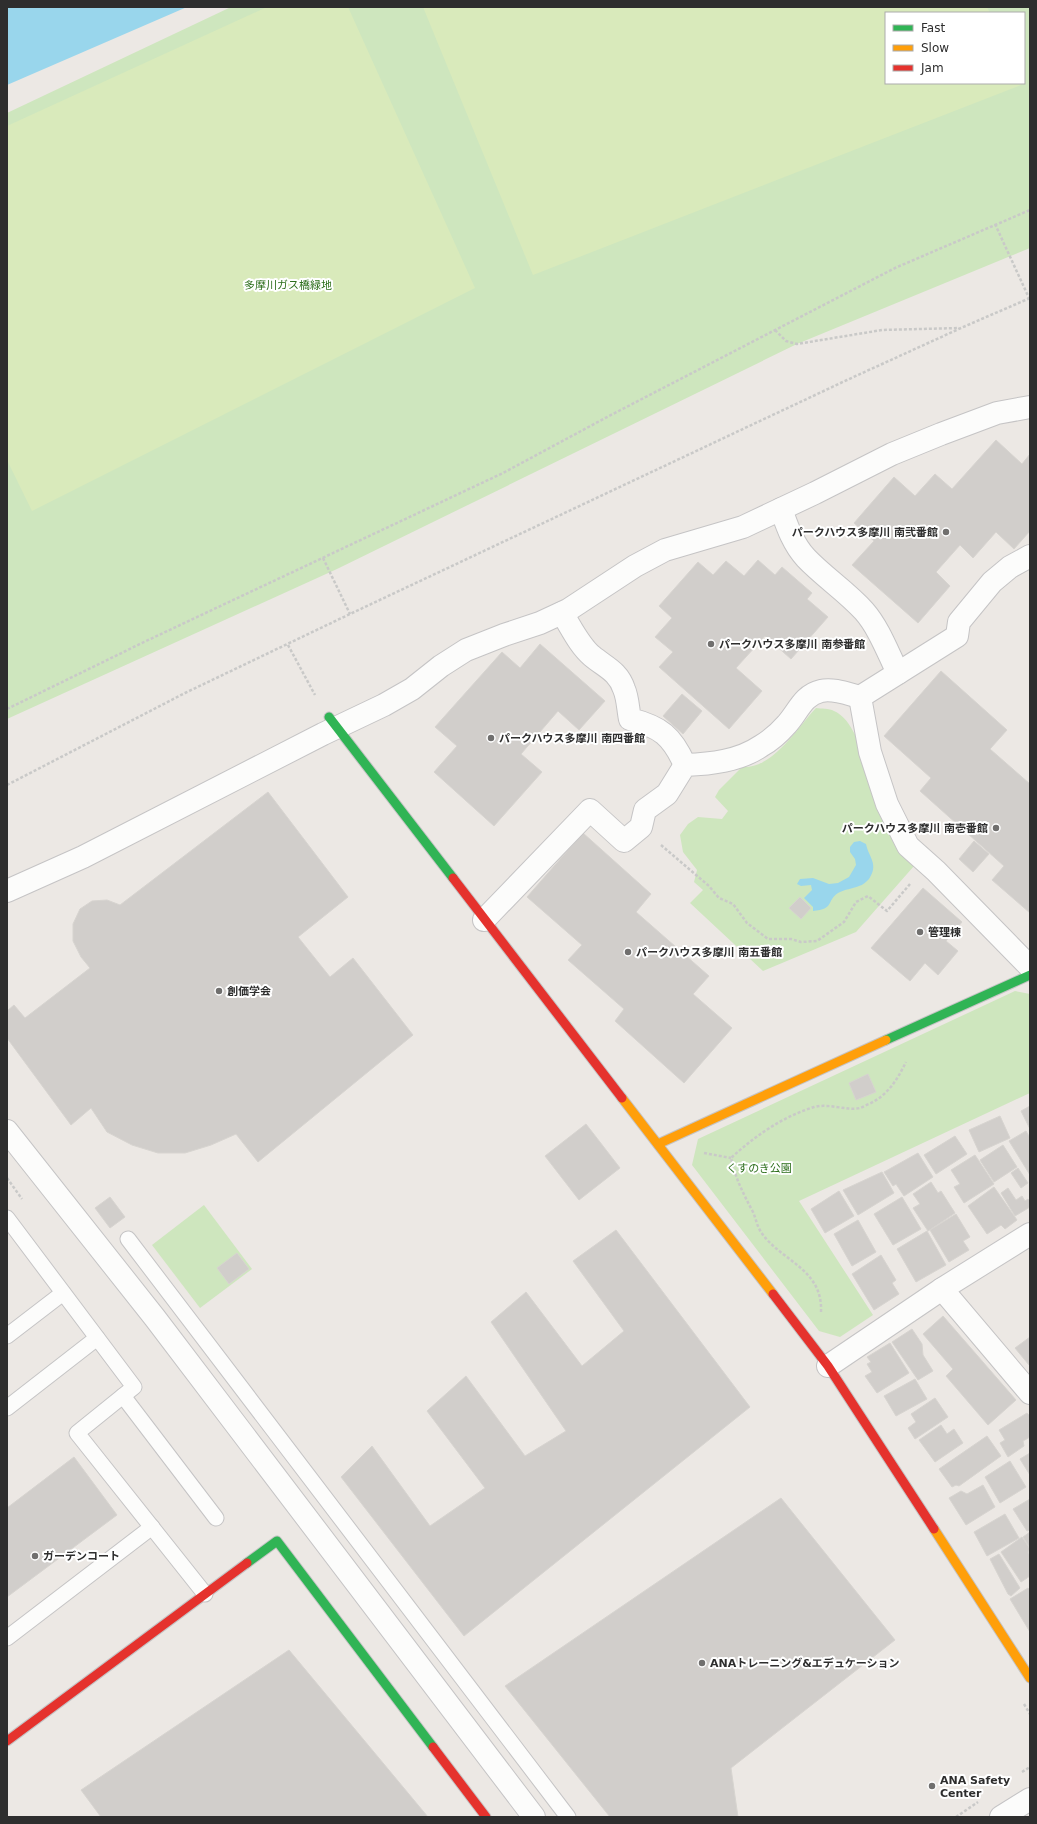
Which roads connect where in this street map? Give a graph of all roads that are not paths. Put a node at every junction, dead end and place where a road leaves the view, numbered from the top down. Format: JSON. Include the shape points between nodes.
{"nodes":[{"id":1,"x":1030,"y":407,"type":"edge"},
{"id":2,"x":781,"y":509,"type":"junction"},
{"id":3,"x":1030,"y":556,"type":"edge"},
{"id":4,"x":562,"y":613,"type":"junction"},
{"id":5,"x":898,"y":673,"type":"junction"},
{"id":6,"x":860,"y":697,"type":"junction"},
{"id":7,"x":332,"y":722,"type":"junction"},
{"id":8,"x":685,"y":765,"type":"junction"},
{"id":9,"x":7,"y":891,"type":"edge"},
{"id":10,"x":484,"y":920,"type":"junction"},
{"id":11,"x":1030,"y":967,"type":"edge"},
{"id":12,"x":1030,"y":975,"type":"edge"},
{"id":13,"x":7,"y":1131,"type":"edge"},
{"id":14,"x":658,"y":1144,"type":"junction"},
{"id":15,"x":7,"y":1218,"type":"edge"},
{"id":16,"x":1030,"y":1234,"type":"edge"},
{"id":17,"x":12,"y":1235,"type":"edge"},
{"id":18,"x":128,"y":1239,"type":"dead end"},
{"id":19,"x":942,"y":1289,"type":"junction"},
{"id":20,"x":63,"y":1293,"type":"junction"},
{"id":21,"x":7,"y":1336,"type":"edge"},
{"id":22,"x":97,"y":1338,"type":"junction"},
{"id":23,"x":828,"y":1366,"type":"junction"},
{"id":24,"x":1030,"y":1393,"type":"edge"},
{"id":25,"x":123,"y":1396,"type":"junction"},
{"id":26,"x":7,"y":1408,"type":"edge"},
{"id":27,"x":216,"y":1518,"type":"dead end"},
{"id":28,"x":152,"y":1527,"type":"junction"},
{"id":29,"x":205,"y":1594,"type":"junction"},
{"id":30,"x":7,"y":1638,"type":"edge"},
{"id":31,"x":1030,"y":1678,"type":"edge"},
{"id":32,"x":7,"y":1740,"type":"edge"},
{"id":33,"x":1030,"y":1799,"type":"edge"},
{"id":34,"x":486,"y":1817,"type":"edge"},
{"id":35,"x":534,"y":1817,"type":"edge"},
{"id":36,"x":568,"y":1817,"type":"edge"},
{"id":37,"x":1001,"y":1817,"type":"edge"}],
"edges":[{"from":1,"to":2,"type":"street","via":[[997,413],[892,454]]},
{"from":2,"to":4,"type":"street","via":[[743,527],[665,550],[635,566]]},
{"from":2,"to":5,"type":"street","via":[[789,534],[804,557],[848,594],[865,613]]},
{"from":3,"to":5,"type":"street","via":[[1010,567],[992,582],[959,622],[957,636]]},
{"from":4,"to":7,"type":"street","via":[[466,650],[412,689],[384,705]]},
{"from":4,"to":8,"type":"street","via":[[581,644],[617,676],[625,689],[630,719],[661,730],[671,740]]},
{"from":5,"to":6,"type":"street"},
{"from":6,"to":8,"type":"street","via":[[837,691],[820,691],[803,700],[787,724],[762,746],[744,755],[708,764]]},
{"from":6,"to":11,"type":"street","via":[[870,752],[887,804],[908,846],[984,918]]},
{"from":7,"to":9,"type":"street","via":[[84,856]]},
{"from":7,"to":10,"type":"street"},
{"from":8,"to":10,"type":"street","via":[[667,794],[645,810],[641,827],[624,841],[590,810]]},
{"from":10,"to":14,"type":"street"},
{"from":12,"to":14,"type":"street"},
{"from":13,"to":35,"type":"street","via":[[155,1318]]},
{"from":14,"to":23,"type":"street"},
{"from":15,"to":17,"type":"lane"},
{"from":16,"to":19,"type":"street"},
{"from":17,"to":20,"type":"lane"},
{"from":18,"to":36,"type":"lane"},
{"from":19,"to":23,"type":"street"},
{"from":19,"to":24,"type":"street"},
{"from":20,"to":21,"type":"lane"},
{"from":20,"to":22,"type":"lane"},
{"from":22,"to":25,"type":"lane","via":[[134,1387]]},
{"from":22,"to":26,"type":"lane"},
{"from":23,"to":31,"type":"street"},
{"from":25,"to":27,"type":"lane"},
{"from":25,"to":28,"type":"lane","via":[[77,1433]]},
{"from":28,"to":29,"type":"lane"},
{"from":28,"to":30,"type":"lane"},
{"from":29,"to":32,"type":"street"},
{"from":29,"to":34,"type":"street","via":[[277,1541]]},
{"from":33,"to":37,"type":"street"}]}
